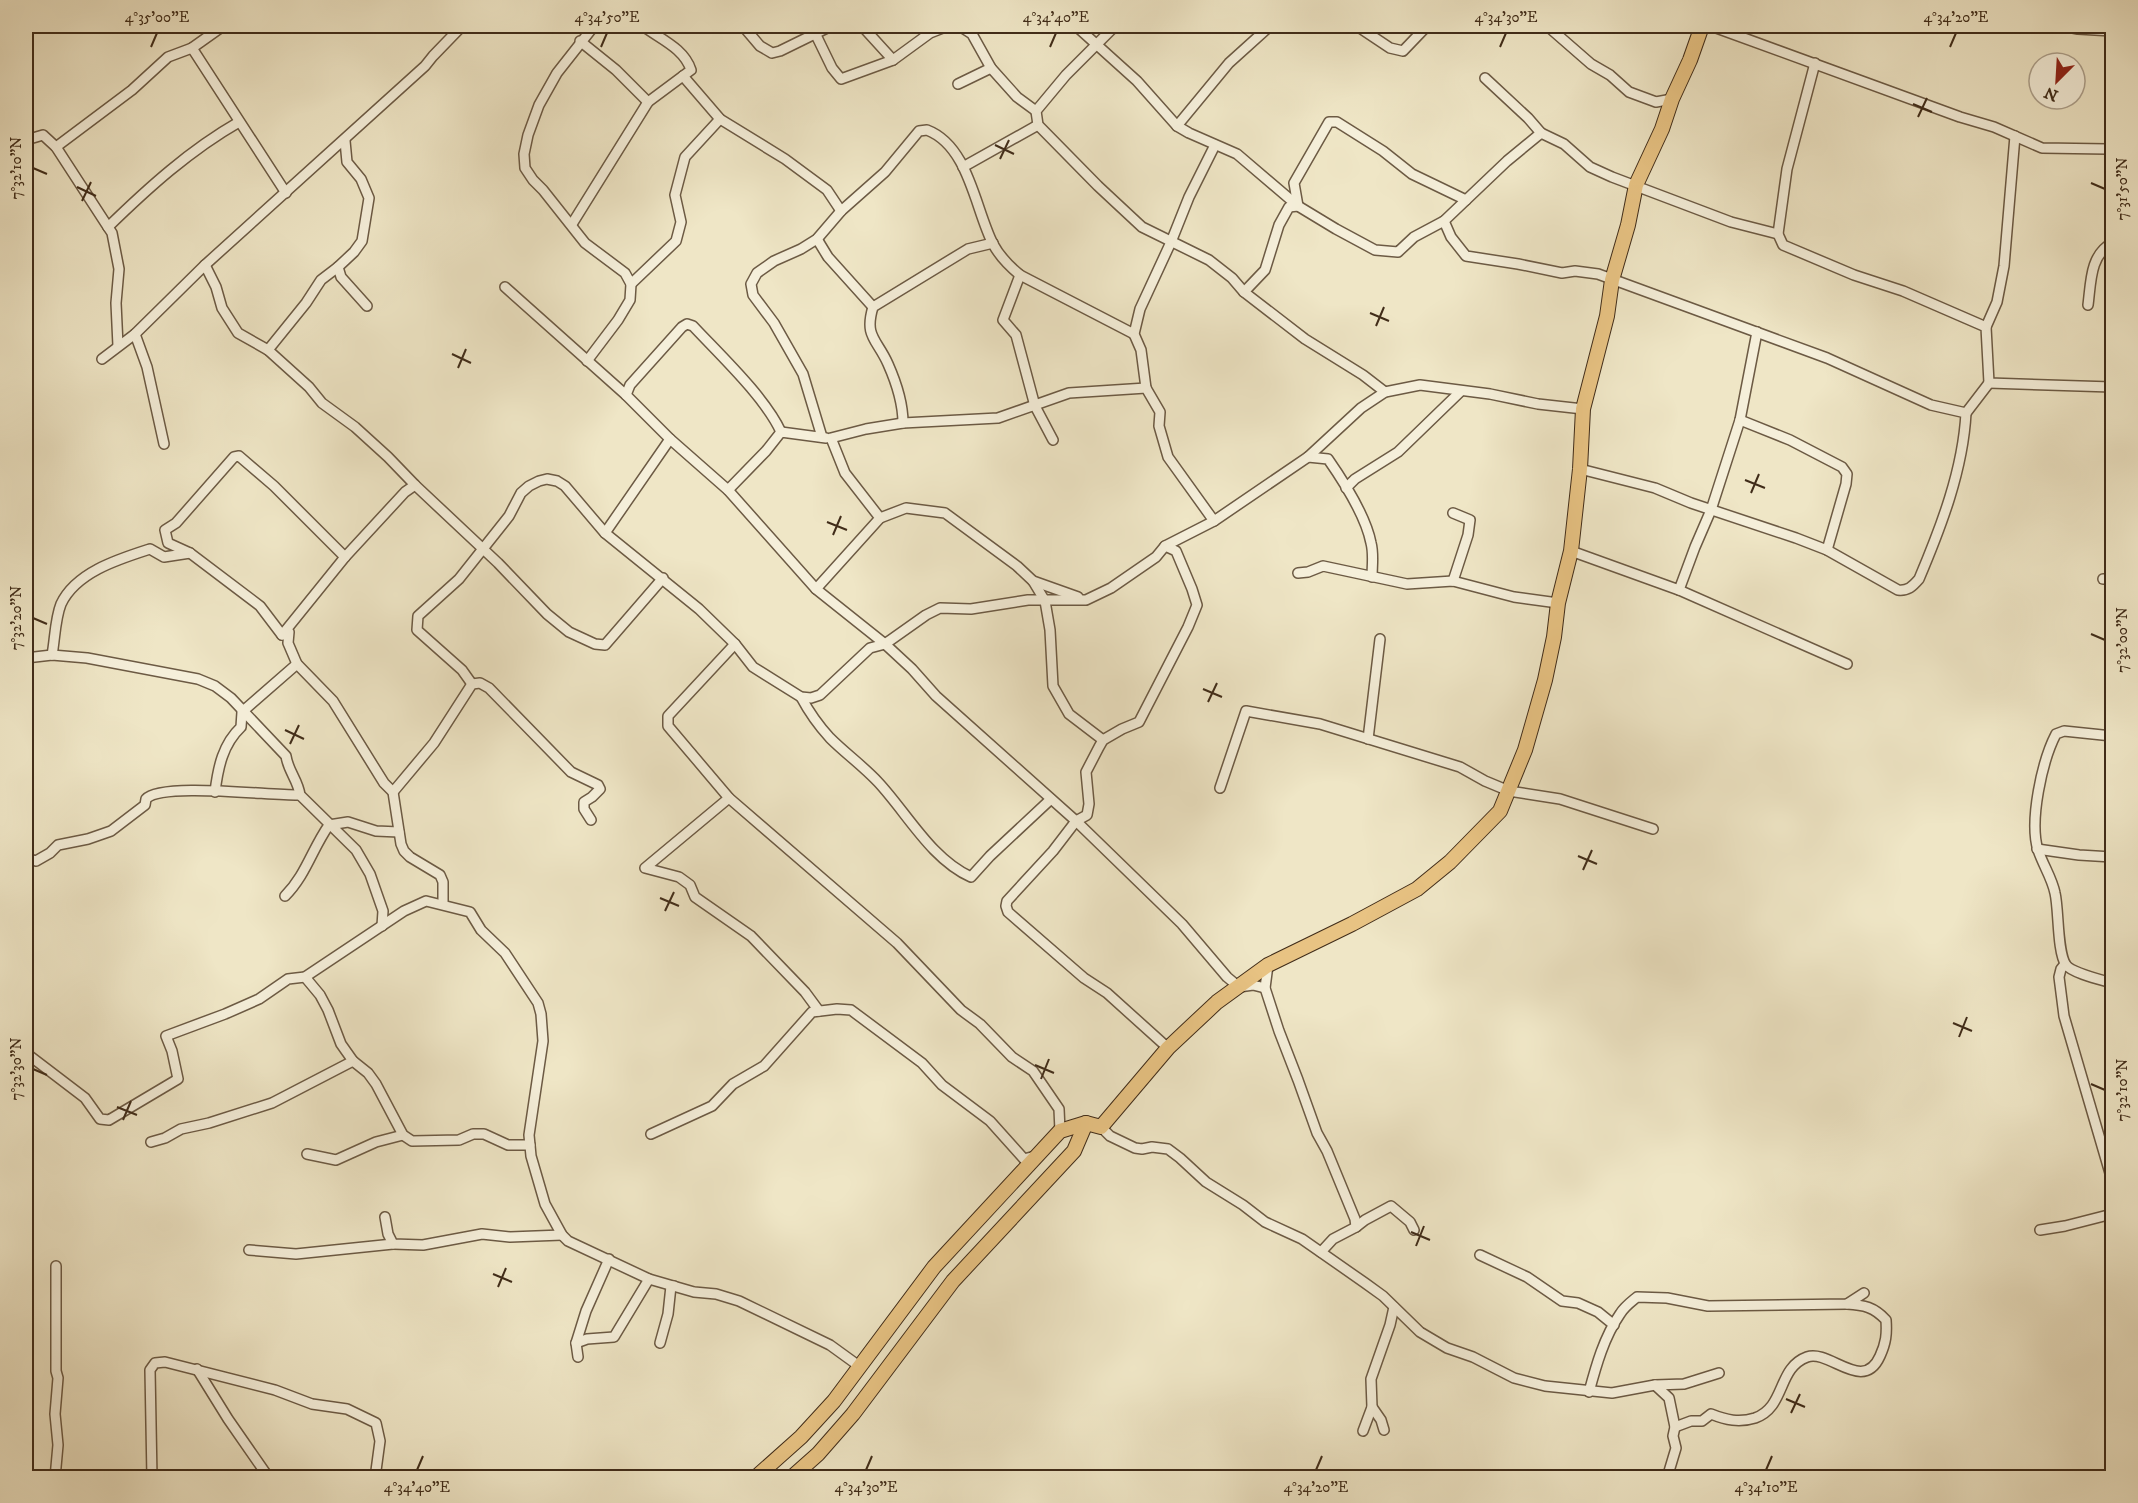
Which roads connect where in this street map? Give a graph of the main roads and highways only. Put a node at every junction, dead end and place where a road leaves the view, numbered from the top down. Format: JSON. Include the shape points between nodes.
{"nodes":[{"id":1,"x":1702,"y":26,"type":"edge"},
{"id":2,"x":1086,"y":1123,"type":"junction"},
{"id":3,"x":755,"y":1478,"type":"edge"},
{"id":4,"x":791,"y":1478,"type":"edge"}],
"edges":[{"from":1,"to":2,"type":"main road","via":[[1636,185],[1583,409],[1571,551],[1554,637],[1534,725],[1500,811],[1417,889],[1268,965],[1217,1002],[1168,1048],[1101,1127]]},
{"from":2,"to":3,"type":"main road","via":[[1060,1131],[1035,1156],[934,1267],[834,1401]]},
{"from":2,"to":4,"type":"main road","via":[[1074,1151],[953,1281],[853,1414]]}]}
